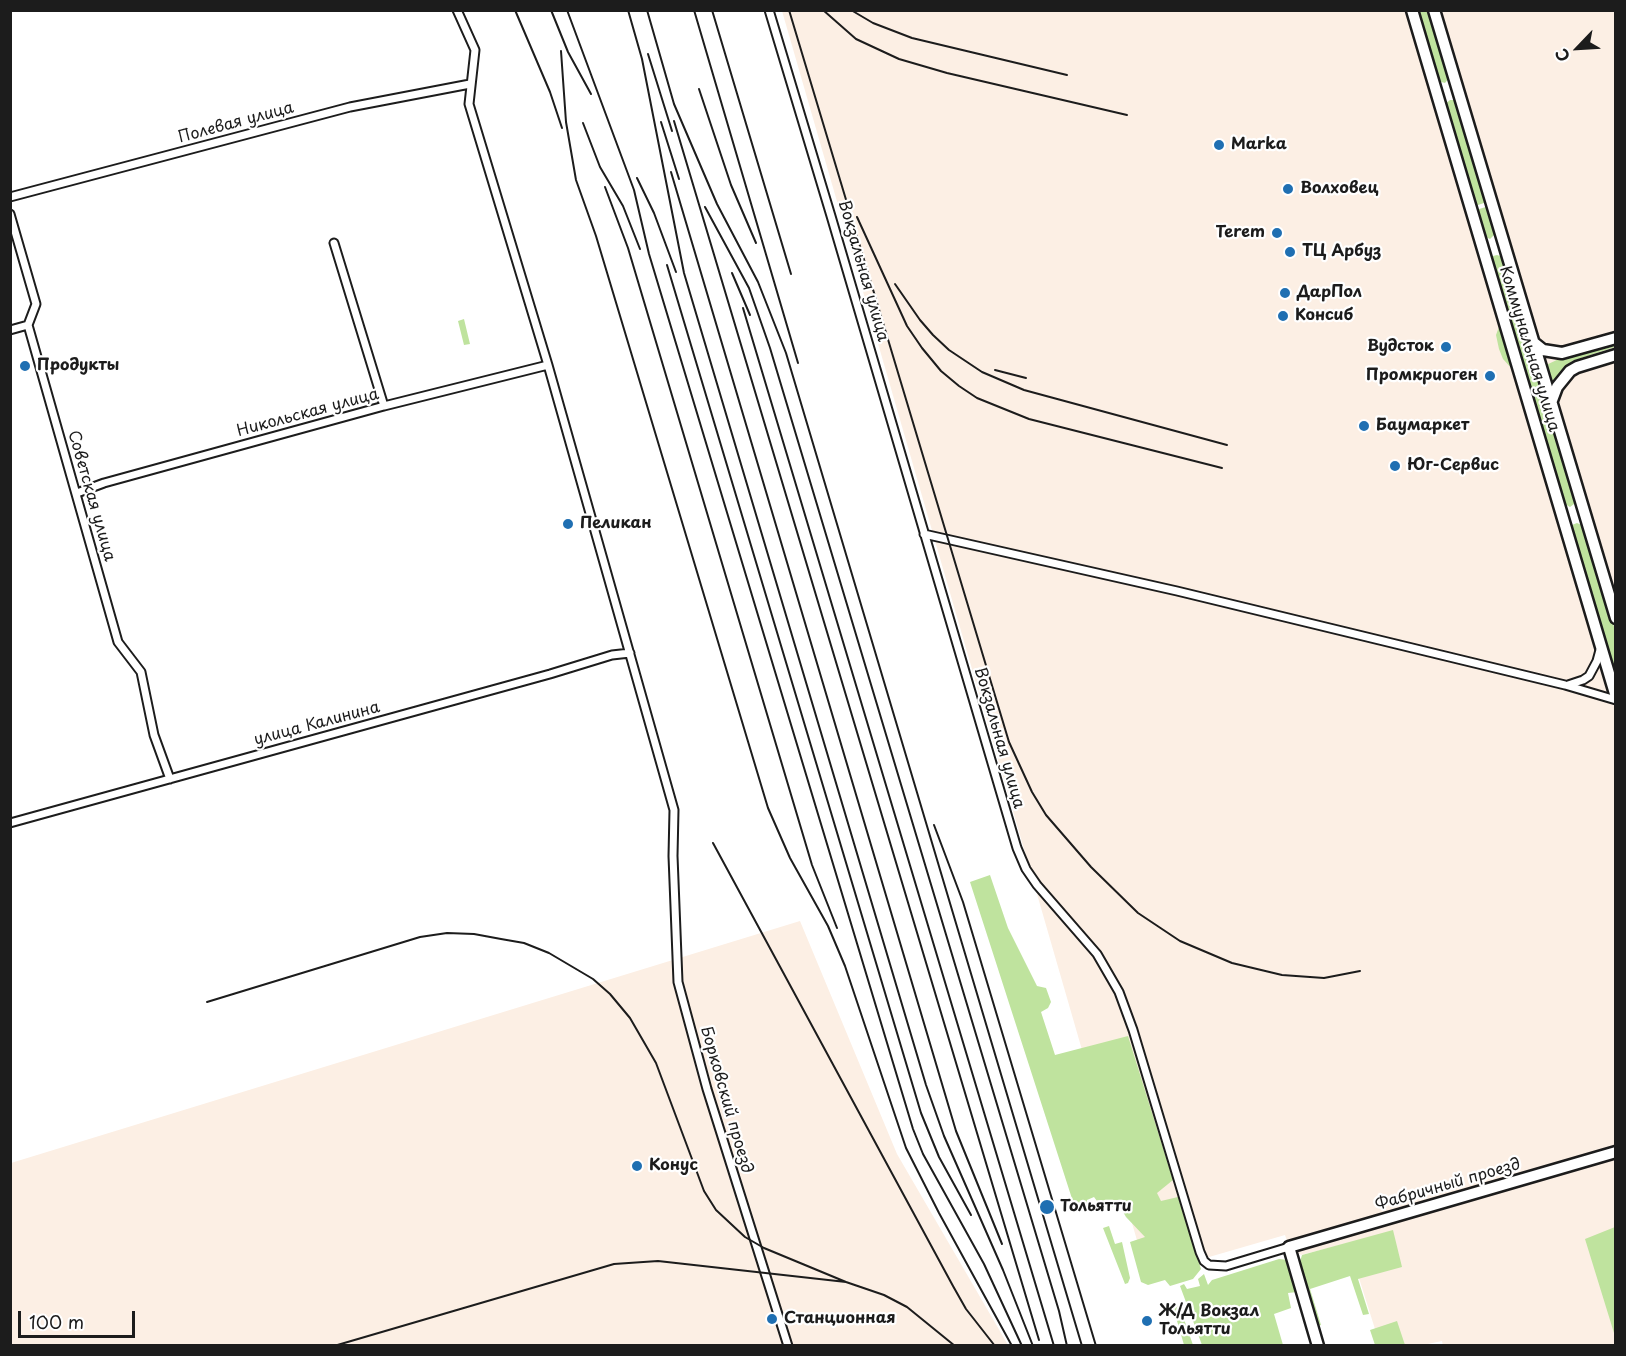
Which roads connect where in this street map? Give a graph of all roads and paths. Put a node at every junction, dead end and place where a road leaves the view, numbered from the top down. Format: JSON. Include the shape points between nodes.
{"nodes":[{"id":1,"x":457,"y":10,"type":"edge"},
{"id":2,"x":769,"y":10,"type":"edge"},
{"id":3,"x":1404,"y":10,"type":"edge"},
{"id":4,"x":1412,"y":10,"type":"edge"},
{"id":5,"x":1434,"y":10,"type":"edge"},
{"id":6,"x":1416,"y":23,"type":"junction"},
{"id":7,"x":1455,"y":80,"type":"junction"},
{"id":8,"x":470,"y":84,"type":"junction"},
{"id":9,"x":1435,"y":88,"type":"junction"},
{"id":10,"x":1461,"y":102,"type":"junction"},
{"id":11,"x":1442,"y":110,"type":"junction"},
{"id":12,"x":10,"y":197,"type":"edge"},
{"id":13,"x":10,"y":214,"type":"edge"},
{"id":14,"x":334,"y":243,"type":"dead end"},
{"id":15,"x":1505,"y":247,"type":"junction"},
{"id":16,"x":1484,"y":253,"type":"junction"},
{"id":17,"x":28,"y":325,"type":"junction"},
{"id":18,"x":10,"y":330,"type":"edge"},
{"id":19,"x":1616,"y":338,"type":"edge"},
{"id":20,"x":1533,"y":342,"type":"junction"},
{"id":21,"x":1616,"y":355,"type":"edge"},
{"id":22,"x":548,"y":365,"type":"junction"},
{"id":23,"x":1551,"y":403,"type":"junction"},
{"id":24,"x":384,"y":406,"type":"junction"},
{"id":25,"x":77,"y":493,"type":"junction"},
{"id":26,"x":1584,"y":512,"type":"junction"},
{"id":27,"x":1563,"y":518,"type":"junction"},
{"id":28,"x":924,"y":534,"type":"junction"},
{"id":29,"x":1616,"y":618,"type":"edge"},
{"id":30,"x":1600,"y":644,"type":"junction"},
{"id":31,"x":630,"y":653,"type":"junction"},
{"id":32,"x":1565,"y":686,"type":"junction"},
{"id":33,"x":1616,"y":698,"type":"edge"},
{"id":34,"x":170,"y":779,"type":"junction"},
{"id":35,"x":10,"y":823,"type":"edge"},
{"id":36,"x":1616,"y":1152,"type":"edge"},
{"id":37,"x":1289,"y":1247,"type":"junction"},
{"id":38,"x":788,"y":1346,"type":"edge"},
{"id":39,"x":1318,"y":1346,"type":"edge"}],
"edges":[{"from":1,"to":8,"type":"street","via":[[475,50]]},
{"from":2,"to":28,"type":"street","name":"Вокзальная улица"},
{"from":3,"to":6,"type":"street"},
{"from":4,"to":6,"type":"main road","name":"Коммунальная улица"},
{"from":5,"to":7,"type":"main road","name":"Коммунальная улица"},
{"from":6,"to":9,"type":"main road","name":"Коммунальная улица"},
{"from":7,"to":9,"type":"main road","via":[[1448,92]]},
{"from":7,"to":10,"type":"main road","name":"Коммунальная улица"},
{"from":8,"to":12,"type":"street","name":"Полевая улица","via":[[350,107]]},
{"from":8,"to":22,"type":"street","via":[[469,104]]},
{"from":9,"to":11,"type":"main road","name":"Коммунальная улица"},
{"from":10,"to":11,"type":"main road","via":[[1448,97],[1442,102]]},
{"from":10,"to":15,"type":"main road","name":"Коммунальная улица"},
{"from":11,"to":16,"type":"main road","name":"Коммунальная улица"},
{"from":13,"to":17,"type":"street","name":"Советская улица","via":[[36,304]]},
{"from":14,"to":24,"type":"street"},
{"from":15,"to":16,"type":"main road"},
{"from":15,"to":20,"type":"main road","name":"Коммунальная улица"},
{"from":16,"to":27,"type":"main road","name":"Коммунальная улица"},
{"from":17,"to":18,"type":"street"},
{"from":17,"to":25,"type":"street","name":"Советская улица"},
{"from":19,"to":20,"type":"main road","via":[[1562,353],[1543,350]]},
{"from":20,"to":23,"type":"main road","name":"Коммунальная улица"},
{"from":21,"to":23,"type":"main road","via":[[1570,372],[1557,387]]},
{"from":22,"to":24,"type":"street","name":"Никольская улица"},
{"from":22,"to":31,"type":"street"},
{"from":23,"to":26,"type":"main road","name":"Коммунальная улица"},
{"from":24,"to":25,"type":"street","name":"Никольская улица"},
{"from":25,"to":34,"type":"street","name":"Советская улица","via":[[117,642],[141,672],[154,735]]},
{"from":26,"to":27,"type":"main road"},
{"from":26,"to":29,"type":"main road","name":"Коммунальная улица"},
{"from":27,"to":30,"type":"main road","name":"Коммунальная улица"},
{"from":28,"to":32,"type":"street"},
{"from":28,"to":37,"type":"street","name":"Вокзальная улица","via":[[1017,848],[1037,885],[1097,954],[1119,992],[1204,1261],[1226,1266]]},
{"from":30,"to":32,"type":"street","via":[[1598,661],[1588,676]]},
{"from":30,"to":33,"type":"main road","name":"Коммунальная улица"},
{"from":31,"to":34,"type":"street","name":"улица Калинина"},
{"from":31,"to":38,"type":"street","name":"Борковский проезд","via":[[674,810],[678,982],[707,1089]]},
{"from":32,"to":33,"type":"street"},
{"from":34,"to":35,"type":"street","name":"улица Калинина"},
{"from":36,"to":37,"type":"main road","name":"Фабричный проезд"},
{"from":37,"to":39,"type":"main road"}]}
